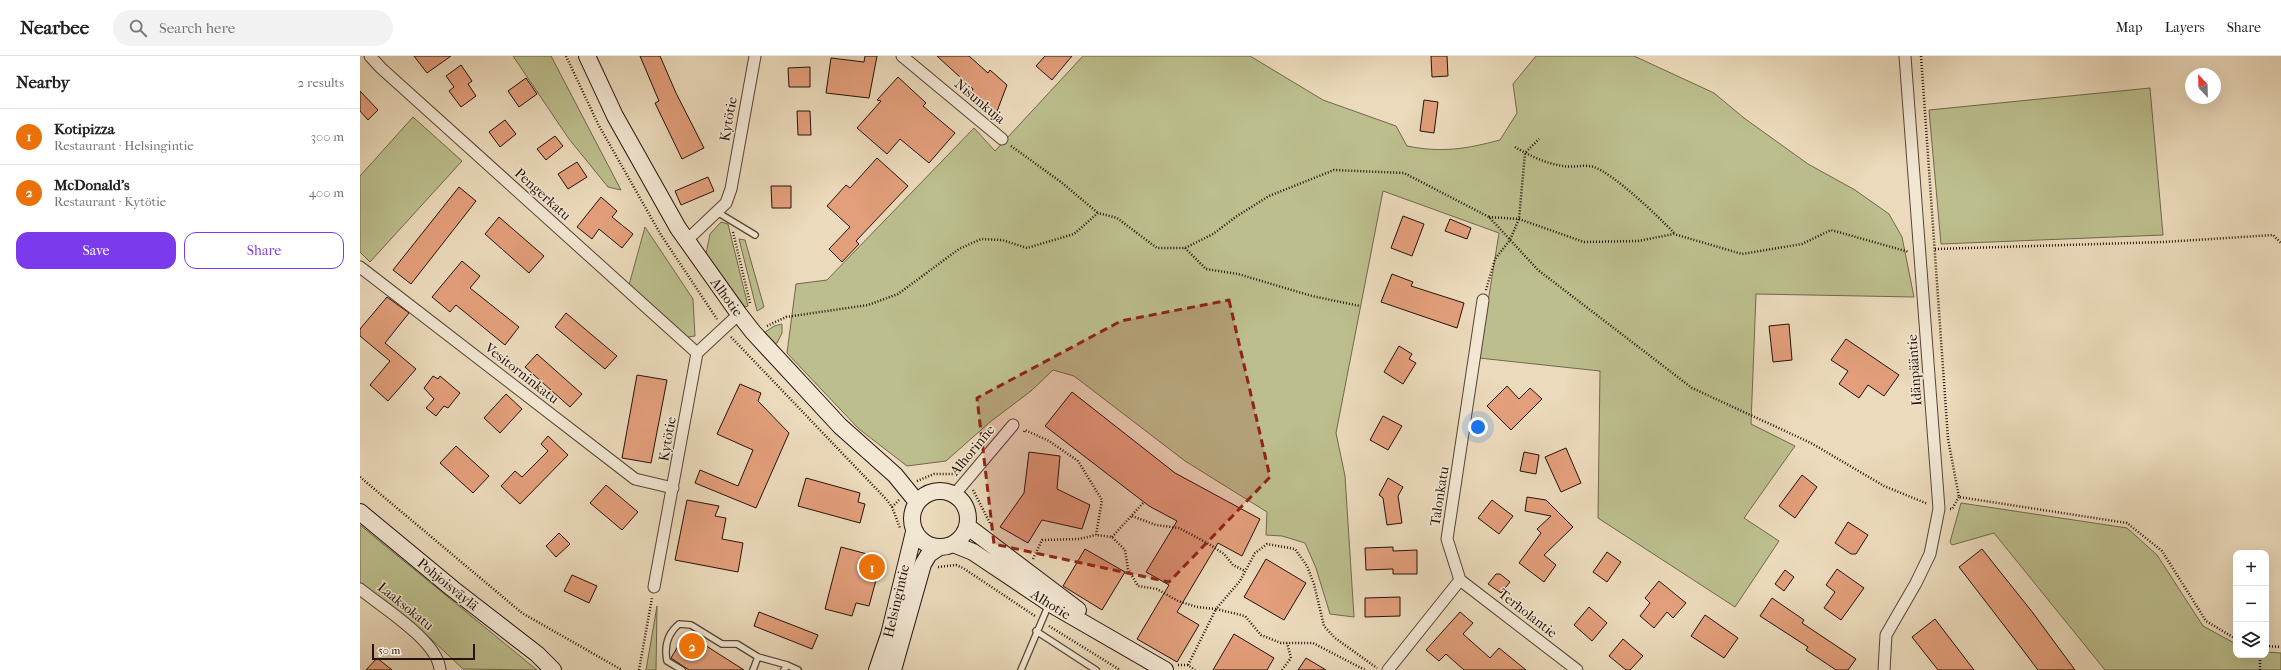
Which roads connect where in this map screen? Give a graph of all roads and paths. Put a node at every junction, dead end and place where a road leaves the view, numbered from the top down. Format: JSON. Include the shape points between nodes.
{"nodes":[{"id":1,"x":370,"y":56,"type":"edge"},
{"id":2,"x":566,"y":56,"type":"edge"},
{"id":3,"x":587,"y":56,"type":"edge"},
{"id":4,"x":755,"y":56,"type":"edge"},
{"id":5,"x":902,"y":56,"type":"edge"},
{"id":6,"x":1905,"y":56,"type":"edge"},
{"id":7,"x":1921,"y":56,"type":"edge"},
{"id":8,"x":1002,"y":139,"type":"joint"},
{"id":9,"x":1538,"y":139,"type":"dead end"},
{"id":10,"x":1515,"y":147,"type":"dead end"},
{"id":11,"x":1525,"y":153,"type":"junction"},
{"id":12,"x":717,"y":212,"type":"junction"},
{"id":13,"x":1098,"y":214,"type":"junction"},
{"id":14,"x":1488,"y":217,"type":"junction"},
{"id":15,"x":730,"y":219,"type":"junction"},
{"id":16,"x":1518,"y":219,"type":"junction"},
{"id":17,"x":1674,"y":234,"type":"junction"},
{"id":18,"x":755,"y":235,"type":"dead end"},
{"id":19,"x":1510,"y":240,"type":"junction"},
{"id":20,"x":686,"y":241,"type":"junction"},
{"id":21,"x":2281,"y":243,"type":"edge"},
{"id":22,"x":1185,"y":248,"type":"junction"},
{"id":23,"x":1935,"y":249,"type":"junction"},
{"id":24,"x":1920,"y":256,"type":"junction"},
{"id":25,"x":360,"y":267,"type":"edge"},
{"id":26,"x":1483,"y":300,"type":"joint"},
{"id":27,"x":1360,"y":306,"type":"dead end"},
{"id":28,"x":745,"y":312,"type":"junction"},
{"id":29,"x":723,"y":329,"type":"junction"},
{"id":30,"x":753,"y":332,"type":"junction"},
{"id":31,"x":740,"y":347,"type":"junction"},
{"id":32,"x":697,"y":353,"type":"junction"},
{"id":33,"x":1013,"y":425,"type":"dead end"},
{"id":34,"x":1020,"y":436,"type":"dead end"},
{"id":35,"x":360,"y":478,"type":"edge"},
{"id":36,"x":967,"y":480,"type":"junction"},
{"id":37,"x":673,"y":488,"type":"junction"},
{"id":38,"x":954,"y":495,"type":"junction"},
{"id":39,"x":912,"y":496,"type":"junction"},
{"id":40,"x":1959,"y":497,"type":"junction"},
{"id":41,"x":1144,"y":502,"type":"dead end"},
{"id":42,"x":892,"y":507,"type":"junction"},
{"id":43,"x":1939,"y":509,"type":"junction"},
{"id":44,"x":360,"y":512,"type":"edge"},
{"id":45,"x":1132,"y":516,"type":"junction"},
{"id":46,"x":967,"y":526,"type":"junction"},
{"id":47,"x":907,"y":531,"type":"junction"},
{"id":48,"x":1096,"y":535,"type":"junction"},
{"id":49,"x":1112,"y":537,"type":"junction"},
{"id":50,"x":983,"y":539,"type":"junction"},
{"id":51,"x":954,"y":544,"type":"junction"},
{"id":52,"x":938,"y":548,"type":"junction"},
{"id":53,"x":973,"y":552,"type":"junction"},
{"id":54,"x":1032,"y":561,"type":"dead end"},
{"id":55,"x":963,"y":568,"type":"junction"},
{"id":56,"x":933,"y":569,"type":"dead end"},
{"id":57,"x":1245,"y":571,"type":"junction"},
{"id":58,"x":1460,"y":580,"type":"junction"},
{"id":59,"x":654,"y":587,"type":"joint"},
{"id":60,"x":360,"y":589,"type":"edge"},
{"id":61,"x":1052,"y":598,"type":"junction"},
{"id":62,"x":1216,"y":609,"type":"junction"},
{"id":63,"x":1041,"y":620,"type":"junction"},
{"id":64,"x":1036,"y":631,"type":"junction"},
{"id":65,"x":2233,"y":637,"type":"edge"},
{"id":66,"x":1287,"y":643,"type":"junction"},
{"id":67,"x":2269,"y":646,"type":"edge"},
{"id":68,"x":2281,"y":647,"type":"edge"},
{"id":69,"x":537,"y":654,"type":"junction"},
{"id":70,"x":758,"y":657,"type":"junction"},
{"id":71,"x":2260,"y":658,"type":"edge"},
{"id":72,"x":785,"y":667,"type":"edge"},
{"id":73,"x":440,"y":670,"type":"edge"},
{"id":74,"x":553,"y":670,"type":"edge"},
{"id":75,"x":565,"y":670,"type":"edge"},
{"id":76,"x":622,"y":670,"type":"edge"},
{"id":77,"x":639,"y":670,"type":"edge"},
{"id":78,"x":682,"y":670,"type":"edge"},
{"id":79,"x":753,"y":670,"type":"edge"},
{"id":80,"x":798,"y":670,"type":"edge"},
{"id":81,"x":877,"y":670,"type":"edge"},
{"id":82,"x":893,"y":670,"type":"edge"},
{"id":83,"x":1021,"y":670,"type":"edge"},
{"id":84,"x":1096,"y":670,"type":"edge"},
{"id":85,"x":1120,"y":670,"type":"edge"},
{"id":86,"x":1165,"y":670,"type":"edge"},
{"id":87,"x":1195,"y":670,"type":"edge"},
{"id":88,"x":1282,"y":670,"type":"edge"},
{"id":89,"x":1365,"y":670,"type":"edge"},
{"id":90,"x":1380,"y":670,"type":"edge"},
{"id":91,"x":1388,"y":670,"type":"edge"},
{"id":92,"x":1577,"y":670,"type":"edge"},
{"id":93,"x":1884,"y":670,"type":"edge"},
{"id":94,"x":2260,"y":670,"type":"edge"}],
"edges":[{"from":1,"to":32,"type":"street","name":"Pengerkatu"},
{"from":2,"to":29,"type":"path","via":[[598,124],[661,235]]},
{"from":3,"to":20,"type":"street","name":"Alhotie","via":[[615,116]]},
{"from":4,"to":12,"type":"street","name":"Kytötie","via":[[731,189],[726,203]]},
{"from":5,"to":8,"type":"street","name":"Nisunkuja"},
{"from":6,"to":24,"type":"street","name":"Idänpääntie"},
{"from":7,"to":23,"type":"path"},
{"from":8,"to":13,"type":"path","via":[[1061,182]]},
{"from":9,"to":11,"type":"path"},
{"from":10,"to":11,"type":"path"},
{"from":11,"to":16,"type":"path"},
{"from":11,"to":17,"type":"path","via":[[1563,166],[1592,166],[1605,172]]},
{"from":12,"to":15,"type":"lane"},
{"from":12,"to":20,"type":"street","name":"Kytötie"},
{"from":13,"to":22,"type":"path","via":[[1117,218],[1157,248]]},
{"from":13,"to":30,"type":"path","via":[[1074,234],[1027,248],[1002,240],[981,239],[958,249],[898,294],[868,305],[786,317]]},
{"from":14,"to":16,"type":"path"},
{"from":14,"to":19,"type":"path"},
{"from":14,"to":22,"type":"path","via":[[1404,173],[1334,170],[1269,196],[1213,234]]},
{"from":15,"to":18,"type":"lane"},
{"from":15,"to":28,"type":"path"},
{"from":16,"to":17,"type":"path","via":[[1584,242],[1638,241]]},
{"from":16,"to":19,"type":"path"},
{"from":17,"to":24,"type":"path","via":[[1742,254],[1802,244],[1831,230]]},
{"from":19,"to":26,"type":"path","via":[[1495,259]]},
{"from":19,"to":43,"type":"path","via":[[1538,270],[1692,388],[1811,443],[1884,486]]},
{"from":20,"to":28,"type":"street","name":"Alhotie"},
{"from":21,"to":23,"type":"path","via":[[2273,235],[2164,242]]},
{"from":22,"to":27,"type":"path","via":[[1206,269],[1238,274],[1312,296]]},
{"from":23,"to":40,"type":"path","via":[[1948,439]]},
{"from":24,"to":43,"type":"street","name":"Idänpääntie"},
{"from":25,"to":37,"type":"street","name":"Vesitorninkatu","via":[[635,479]]},
{"from":26,"to":58,"type":"street","name":"Talonkatu","via":[[1447,539]]},
{"from":28,"to":29,"type":"street"},
{"from":28,"to":30,"type":"street","name":"Alhotie"},
{"from":29,"to":31,"type":"path"},
{"from":29,"to":32,"type":"street"},
{"from":30,"to":31,"type":"path"},
{"from":30,"to":39,"type":"street","name":"Alhotie","via":[[840,426],[895,475]]},
{"from":31,"to":42,"type":"path"},
{"from":32,"to":37,"type":"street","name":"Kytötie"},
{"from":33,"to":36,"type":"street","name":"Alhorinne"},
{"from":34,"to":48,"type":"path","via":[[1025,430],[1049,441],[1078,461],[1102,500]]},
{"from":35,"to":76,"type":"path","via":[[522,613]]},
{"from":36,"to":38,"type":"street","name":"Alhorinne"},
{"from":36,"to":39,"type":"path","via":[[957,474],[934,474],[923,477]]},
{"from":36,"to":50,"type":"path","via":[[992,527]]},
{"from":37,"to":59,"type":"street","name":"Kytötie"},
{"from":38,"to":39,"type":"street","via":[[946,491],[935,491]]},
{"from":38,"to":46,"type":"street","via":[[966,509]]},
{"from":39,"to":42,"type":"path"},
{"from":39,"to":47,"type":"street"},
{"from":40,"to":43,"type":"path","via":[[1952,509]]},
{"from":40,"to":65,"type":"path","via":[[2128,523],[2162,551],[2206,621]]},
{"from":41,"to":45,"type":"path"},
{"from":42,"to":47,"type":"path"},
{"from":43,"to":93,"type":"street","name":"Idänpääntie","via":[[1930,554],[1886,635]]},
{"from":44,"to":69,"type":"street","name":"Pohjoisväylä"},
{"from":45,"to":49,"type":"path"},
{"from":45,"to":57,"type":"path","via":[[1179,528],[1209,544],[1224,554],[1232,565]]},
{"from":46,"to":50,"type":"street","name":"Alhotie"},
{"from":46,"to":51,"type":"street","via":[[962,537]]},
{"from":47,"to":52,"type":"street","via":[[928,546]]},
{"from":47,"to":81,"type":"street","name":"Helsingintie","via":[[889,635]]},
{"from":48,"to":49,"type":"path"},
{"from":48,"to":54,"type":"path","via":[[1079,539],[1042,540]]},
{"from":49,"to":62,"type":"path","via":[[1125,550],[1128,569],[1138,586],[1157,589],[1178,601],[1197,607]]},
{"from":50,"to":61,"type":"street","name":"Alhotie"},
{"from":51,"to":52,"type":"street"},
{"from":51,"to":53,"type":"street","name":"Alhotie"},
{"from":52,"to":82,"type":"street","name":"Helsingintie","via":[[929,554],[923,564]]},
{"from":53,"to":55,"type":"path"},
{"from":53,"to":61,"type":"street","name":"Alhotie"},
{"from":55,"to":56,"type":"path","via":[[942,565]]},
{"from":55,"to":63,"type":"path"},
{"from":57,"to":62,"type":"path","via":[[1240,581]]},
{"from":57,"to":90,"type":"path","via":[[1255,554],[1267,544],[1295,549],[1307,566],[1314,584],[1324,626],[1335,638]]},
{"from":58,"to":91,"type":"street"},
{"from":58,"to":92,"type":"street","name":"Terholantie"},
{"from":59,"to":77,"type":"path"},
{"from":60,"to":73,"type":"street","name":"Laaksokatu","via":[[426,641],[439,661]]},
{"from":61,"to":63,"type":"lane"},
{"from":61,"to":86,"type":"street","name":"Alhotie","via":[[1150,663]]},
{"from":62,"to":66,"type":"path","via":[[1245,616],[1261,635]]},
{"from":62,"to":87,"type":"path","via":[[1188,665]]},
{"from":63,"to":64,"type":"lane"},
{"from":63,"to":85,"type":"path"},
{"from":64,"to":83,"type":"lane"},
{"from":64,"to":84,"type":"lane"},
{"from":66,"to":88,"type":"path","via":[[1291,658]]},
{"from":66,"to":89,"type":"path","via":[[1313,643]]},
{"from":67,"to":68,"type":"path"},
{"from":69,"to":74,"type":"street","name":"Pohjoisväylä"},
{"from":69,"to":75,"type":"street","name":"Pohjoisväylä"},
{"from":70,"to":72,"type":"lane"},
{"from":70,"to":78,"type":"lane","via":[[737,644],[722,644],[691,625],[679,624],[673,629],[665,649],[667,660]]},
{"from":70,"to":79,"type":"lane"},
{"from":71,"to":94,"type":"path"},
{"from":72,"to":80,"type":"lane"}]}
